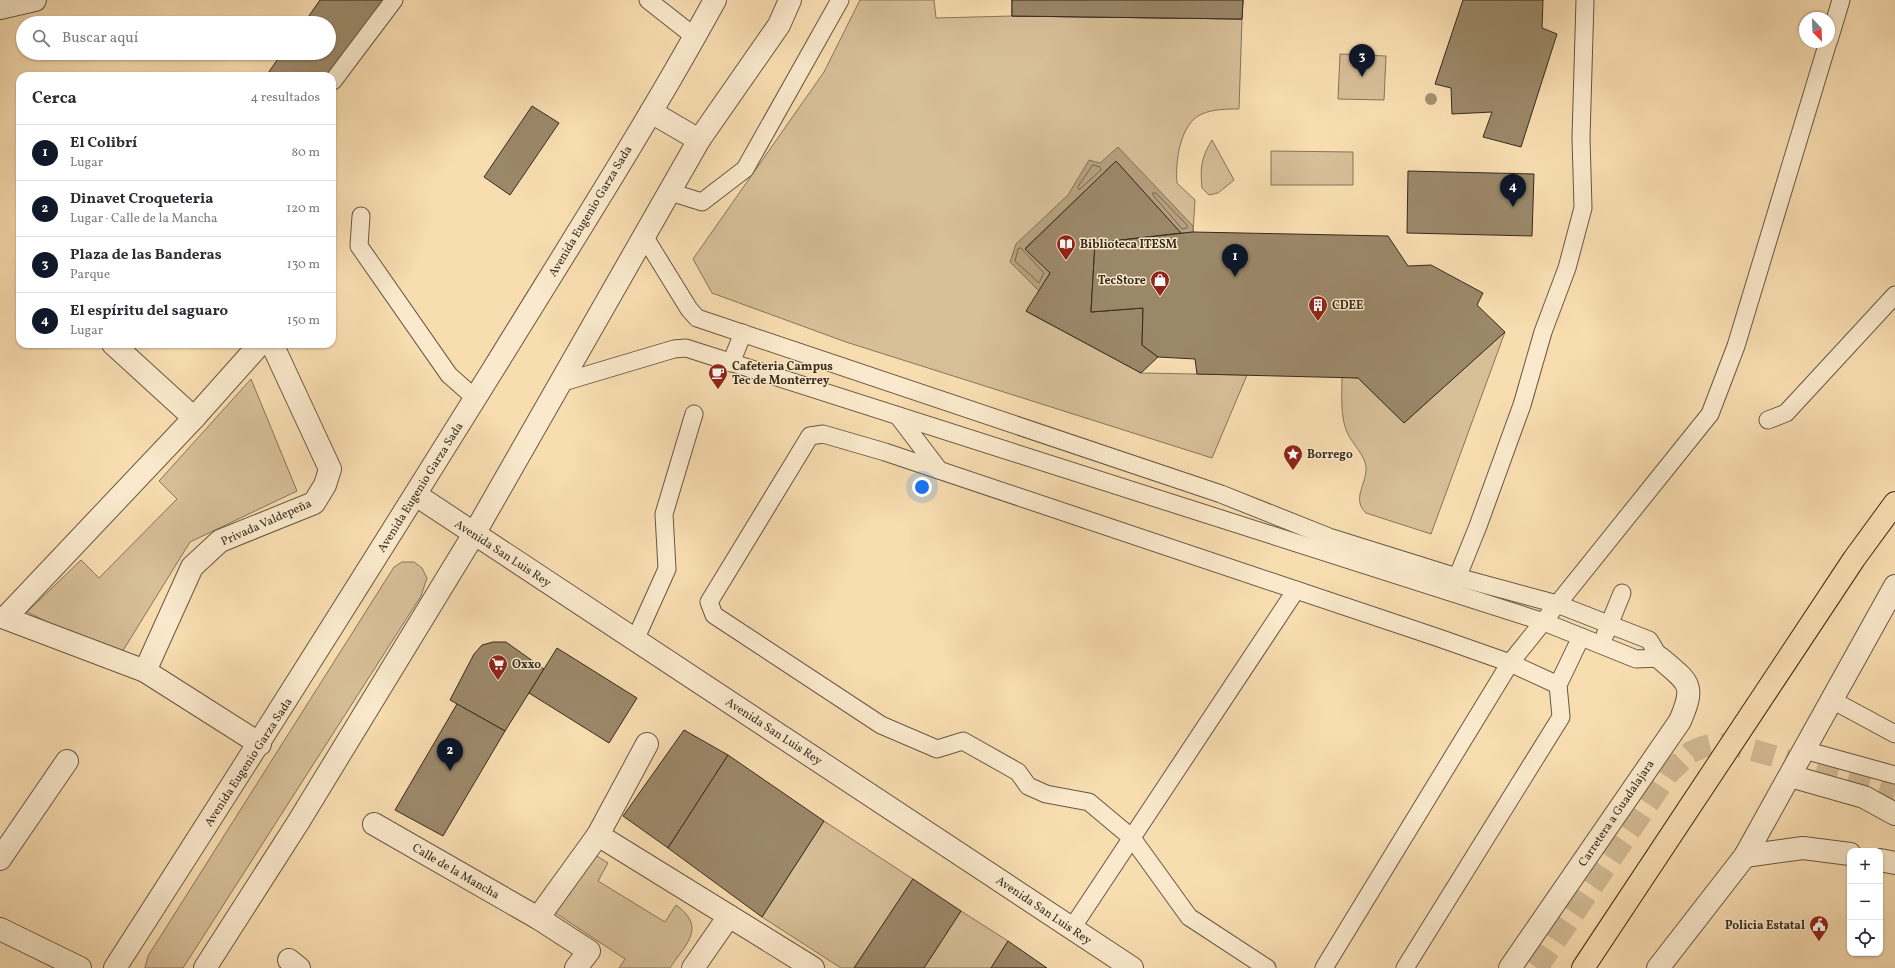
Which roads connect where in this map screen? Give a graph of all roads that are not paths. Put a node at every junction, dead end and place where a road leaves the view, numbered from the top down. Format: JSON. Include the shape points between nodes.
{"nodes":[{"id":1,"x":36,"y":0,"type":"edge"},
{"id":2,"x":394,"y":0,"type":"edge"},
{"id":3,"x":648,"y":0,"type":"edge"},
{"id":4,"x":715,"y":0,"type":"edge"},
{"id":5,"x":790,"y":0,"type":"edge"},
{"id":6,"x":840,"y":0,"type":"edge"},
{"id":7,"x":1585,"y":0,"type":"edge"},
{"id":8,"x":1841,"y":0,"type":"edge"},
{"id":9,"x":0,"y":8,"type":"edge"},
{"id":10,"x":1835,"y":20,"type":"edge"},
{"id":11,"x":695,"y":37,"type":"junction"},
{"id":12,"x":1827,"y":48,"type":"edge"},
{"id":13,"x":336,"y":77,"type":"edge"},
{"id":14,"x":651,"y":112,"type":"junction"},
{"id":15,"x":699,"y":140,"type":"junction"},
{"id":16,"x":670,"y":192,"type":"junction"},
{"id":17,"x":361,"y":216,"type":"dead end"},
{"id":18,"x":644,"y":236,"type":"junction"},
{"id":19,"x":1894,"y":290,"type":"edge"},
{"id":20,"x":743,"y":333,"type":"junction"},
{"id":21,"x":117,"y":348,"type":"edge"},
{"id":22,"x":256,"y":348,"type":"edge"},
{"id":23,"x":274,"y":348,"type":"edge"},
{"id":24,"x":731,"y":363,"type":"junction"},
{"id":25,"x":560,"y":382,"type":"junction"},
{"id":26,"x":475,"y":398,"type":"junction"},
{"id":27,"x":694,"y":414,"type":"dead end"},
{"id":28,"x":898,"y":416,"type":"junction"},
{"id":29,"x":194,"y":418,"type":"junction"},
{"id":30,"x":1768,"y":420,"type":"dead end"},
{"id":31,"x":939,"y":470,"type":"junction"},
{"id":32,"x":416,"y":495,"type":"junction"},
{"id":33,"x":1895,"y":503,"type":"edge"},
{"id":34,"x":474,"y":534,"type":"junction"},
{"id":35,"x":1454,"y":585,"type":"junction"},
{"id":36,"x":1895,"y":586,"type":"edge"},
{"id":37,"x":1296,"y":590,"type":"junction"},
{"id":38,"x":1622,"y":592,"type":"dead end"},
{"id":39,"x":1557,"y":604,"type":"junction"},
{"id":40,"x":1544,"y":622,"type":"junction"},
{"id":41,"x":1609,"y":625,"type":"junction"},
{"id":42,"x":1580,"y":637,"type":"junction"},
{"id":43,"x":635,"y":640,"type":"junction"},
{"id":44,"x":1602,"y":644,"type":"junction"},
{"id":45,"x":1660,"y":658,"type":"junction"},
{"id":46,"x":1510,"y":663,"type":"junction"},
{"id":47,"x":145,"y":671,"type":"junction"},
{"id":48,"x":1558,"y":685,"type":"junction"},
{"id":49,"x":1832,"y":700,"type":"junction"},
{"id":50,"x":1895,"y":734,"type":"edge"},
{"id":51,"x":260,"y":744,"type":"junction"},
{"id":52,"x":647,"y":744,"type":"dead end"},
{"id":53,"x":1804,"y":750,"type":"junction"},
{"id":54,"x":67,"y":761,"type":"dead end"},
{"id":55,"x":1895,"y":775,"type":"edge"},
{"id":56,"x":1790,"y":776,"type":"junction"},
{"id":57,"x":1895,"y":814,"type":"edge"},
{"id":58,"x":374,"y":824,"type":"dead end"},
{"id":59,"x":598,"y":835,"type":"junction"},
{"id":60,"x":1132,"y":838,"type":"junction"},
{"id":61,"x":1847,"y":854,"type":"edge"},
{"id":62,"x":1745,"y":856,"type":"junction"},
{"id":63,"x":0,"y":859,"type":"edge"},
{"id":64,"x":1883,"y":861,"type":"edge"},
{"id":65,"x":1895,"y":863,"type":"edge"},
{"id":66,"x":729,"y":916,"type":"junction"},
{"id":67,"x":538,"y":918,"type":"junction"},
{"id":68,"x":1072,"y":928,"type":"junction"},
{"id":69,"x":0,"y":929,"type":"edge"},
{"id":70,"x":80,"y":968,"type":"edge"},
{"id":71,"x":114,"y":968,"type":"edge"},
{"id":72,"x":205,"y":968,"type":"edge"},
{"id":73,"x":576,"y":968,"type":"edge"},
{"id":74,"x":693,"y":968,"type":"edge"},
{"id":75,"x":813,"y":968,"type":"edge"},
{"id":76,"x":1132,"y":968,"type":"edge"},
{"id":77,"x":1267,"y":968,"type":"edge"},
{"id":78,"x":1324,"y":968,"type":"edge"},
{"id":79,"x":1405,"y":968,"type":"edge"},
{"id":80,"x":1510,"y":968,"type":"edge"},
{"id":81,"x":1583,"y":968,"type":"edge"},
{"id":82,"x":1658,"y":968,"type":"edge"}],
"edges":[{"from":1,"to":9,"type":"street"},
{"from":2,"to":13,"type":"lane"},
{"from":3,"to":11,"type":"lane"},
{"from":4,"to":11,"type":"street","name":"Avenida Eugenio Garza Sada"},
{"from":5,"to":15,"type":"street","via":[[779,25]]},
{"from":6,"to":16,"type":"lane","via":[[746,169],[702,202]]},
{"from":7,"to":35,"type":"lane","via":[[1581,138],[1583,208],[1522,405]]},
{"from":8,"to":10,"type":"lane"},
{"from":11,"to":14,"type":"street","name":"Avenida Eugenio Garza Sada"},
{"from":12,"to":39,"type":"lane","via":[[1736,346],[1710,414]]},
{"from":14,"to":15,"type":"street"},
{"from":14,"to":26,"type":"street","name":"Avenida Eugenio Garza Sada"},
{"from":15,"to":16,"type":"street"},
{"from":16,"to":18,"type":"street"},
{"from":17,"to":26,"type":"lane","via":[[359,246],[448,375]]},
{"from":18,"to":20,"type":"lane","via":[[696,318]]},
{"from":18,"to":25,"type":"street"},
{"from":19,"to":30,"type":"lane","via":[[1786,413]]},
{"from":20,"to":24,"type":"lane"},
{"from":20,"to":35,"type":"lane","via":[[1221,494]]},
{"from":21,"to":29,"type":"street"},
{"from":22,"to":29,"type":"street"},
{"from":23,"to":47,"type":"street","name":"Privada Valdepeña","via":[[330,469],[326,486],[314,503],[220,541],[192,567]]},
{"from":24,"to":25,"type":"lane","via":[[686,348],[674,349]]},
{"from":24,"to":28,"type":"lane"},
{"from":25,"to":34,"type":"street"},
{"from":26,"to":32,"type":"street","name":"Avenida Eugenio Garza Sada"},
{"from":27,"to":43,"type":"lane","via":[[664,514],[667,568]]},
{"from":28,"to":31,"type":"lane"},
{"from":28,"to":35,"type":"lane"},
{"from":29,"to":47,"type":"street","via":[[4,618]]},
{"from":31,"to":37,"type":"lane"},
{"from":31,"to":60,"type":"lane","via":[[823,434],[810,436],[709,602],[714,615],[881,725],[937,750],[963,741],[1018,772],[1028,786],[1046,794],[1089,802]]},
{"from":32,"to":34,"type":"street","name":"Avenida San Luis Rey"},
{"from":32,"to":51,"type":"street","name":"Avenida Eugenio Garza Sada"},
{"from":33,"to":81,"type":"highway","via":[[1854,559]]},
{"from":34,"to":43,"type":"street","name":"Avenida San Luis Rey"},
{"from":34,"to":72,"type":"street","via":[[303,814]]},
{"from":35,"to":39,"type":"lane"},
{"from":35,"to":40,"type":"lane"},
{"from":36,"to":49,"type":"street"},
{"from":37,"to":46,"type":"lane"},
{"from":37,"to":60,"type":"lane"},
{"from":38,"to":41,"type":"lane"},
{"from":39,"to":40,"type":"lane"},
{"from":39,"to":41,"type":"lane"},
{"from":40,"to":42,"type":"lane"},
{"from":40,"to":46,"type":"lane"},
{"from":41,"to":44,"type":"lane"},
{"from":41,"to":45,"type":"lane","via":[[1649,640]]},
{"from":42,"to":44,"type":"lane"},
{"from":42,"to":48,"type":"lane"},
{"from":43,"to":68,"type":"street","name":"Avenida San Luis Rey"},
{"from":44,"to":45,"type":"lane","via":[[1636,659]]},
{"from":45,"to":80,"type":"street","name":"Carretera a Guadalajara","via":[[1686,681],[1689,699],[1680,721]]},
{"from":46,"to":48,"type":"lane"},
{"from":46,"to":78,"type":"lane"},
{"from":47,"to":51,"type":"street"},
{"from":48,"to":79,"type":"lane","via":[[1561,717]]},
{"from":49,"to":50,"type":"lane"},
{"from":49,"to":53,"type":"street"},
{"from":51,"to":71,"type":"street","name":"Avenida Eugenio Garza Sada"},
{"from":52,"to":59,"type":"street"},
{"from":53,"to":55,"type":"lane"},
{"from":53,"to":56,"type":"street"},
{"from":54,"to":63,"type":"street"},
{"from":56,"to":57,"type":"street","via":[[1864,797]]},
{"from":56,"to":62,"type":"street"},
{"from":58,"to":67,"type":"street","name":"Calle de la Mancha"},
{"from":59,"to":66,"type":"street"},
{"from":59,"to":67,"type":"street"},
{"from":60,"to":68,"type":"lane"},
{"from":60,"to":77,"type":"lane","via":[[1189,917]]},
{"from":61,"to":62,"type":"street","via":[[1803,848]]},
{"from":62,"to":82,"type":"street"},
{"from":64,"to":65,"type":"street"},
{"from":66,"to":74,"type":"street"},
{"from":66,"to":75,"type":"street"},
{"from":67,"to":73,"type":"street","name":"Calle de la Mancha","via":[[589,951]]},
{"from":68,"to":76,"type":"street","name":"Avenida San Luis Rey"},
{"from":69,"to":70,"type":"street"}]}
